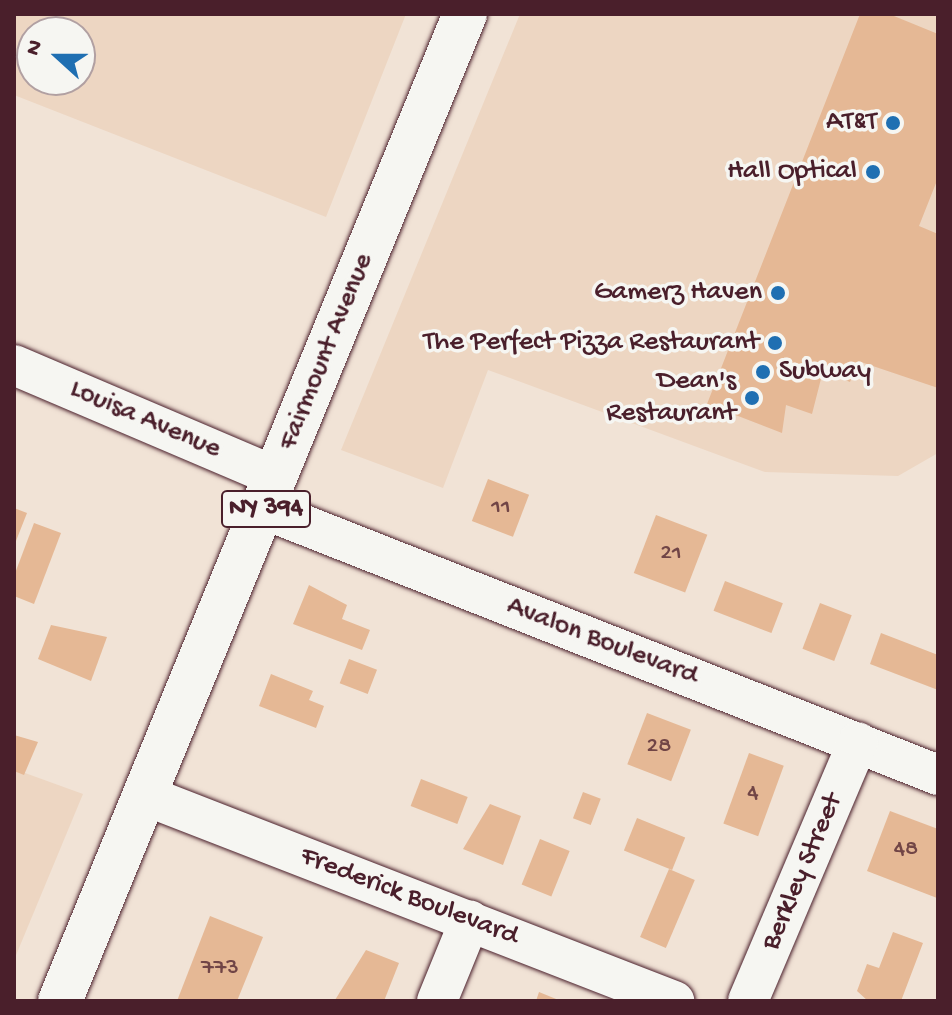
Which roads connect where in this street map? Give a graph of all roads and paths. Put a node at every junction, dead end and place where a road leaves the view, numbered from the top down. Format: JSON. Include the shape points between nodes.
{"nodes":[{"id":1,"x":465,"y":14,"type":"edge"},
{"id":2,"x":14,"y":365,"type":"edge"},
{"id":3,"x":271,"y":494,"type":"junction"},
{"id":4,"x":858,"y":742,"type":"junction"},
{"id":5,"x":938,"y":775,"type":"edge"},
{"id":6,"x":144,"y":795,"type":"junction"},
{"id":7,"x":470,"y":920,"type":"junction"},
{"id":8,"x":60,"y":1001,"type":"edge"},
{"id":9,"x":437,"y":1001,"type":"edge"},
{"id":10,"x":674,"y":1001,"type":"edge"},
{"id":11,"x":748,"y":1001,"type":"edge"}],
"edges":[{"from":1,"to":3,"type":"main road","name":"Fairmount Avenue","number":"NY 394"},
{"from":2,"to":3,"type":"street","name":"Louisa Avenue"},
{"from":3,"to":4,"type":"street","name":"Avalon Boulevard"},
{"from":3,"to":6,"type":"main road","name":"Fairmount Avenue","number":"NY 394"},
{"from":4,"to":5,"type":"street","name":"Avalon Boulevard"},
{"from":4,"to":11,"type":"street","name":"Berkley Street"},
{"from":6,"to":7,"type":"street","name":"Frederick Boulevard"},
{"from":6,"to":8,"type":"main road","name":"Fairmount Avenue","number":"NY 394"},
{"from":7,"to":9,"type":"street"},
{"from":7,"to":10,"type":"street","name":"Frederick Boulevard"}]}
